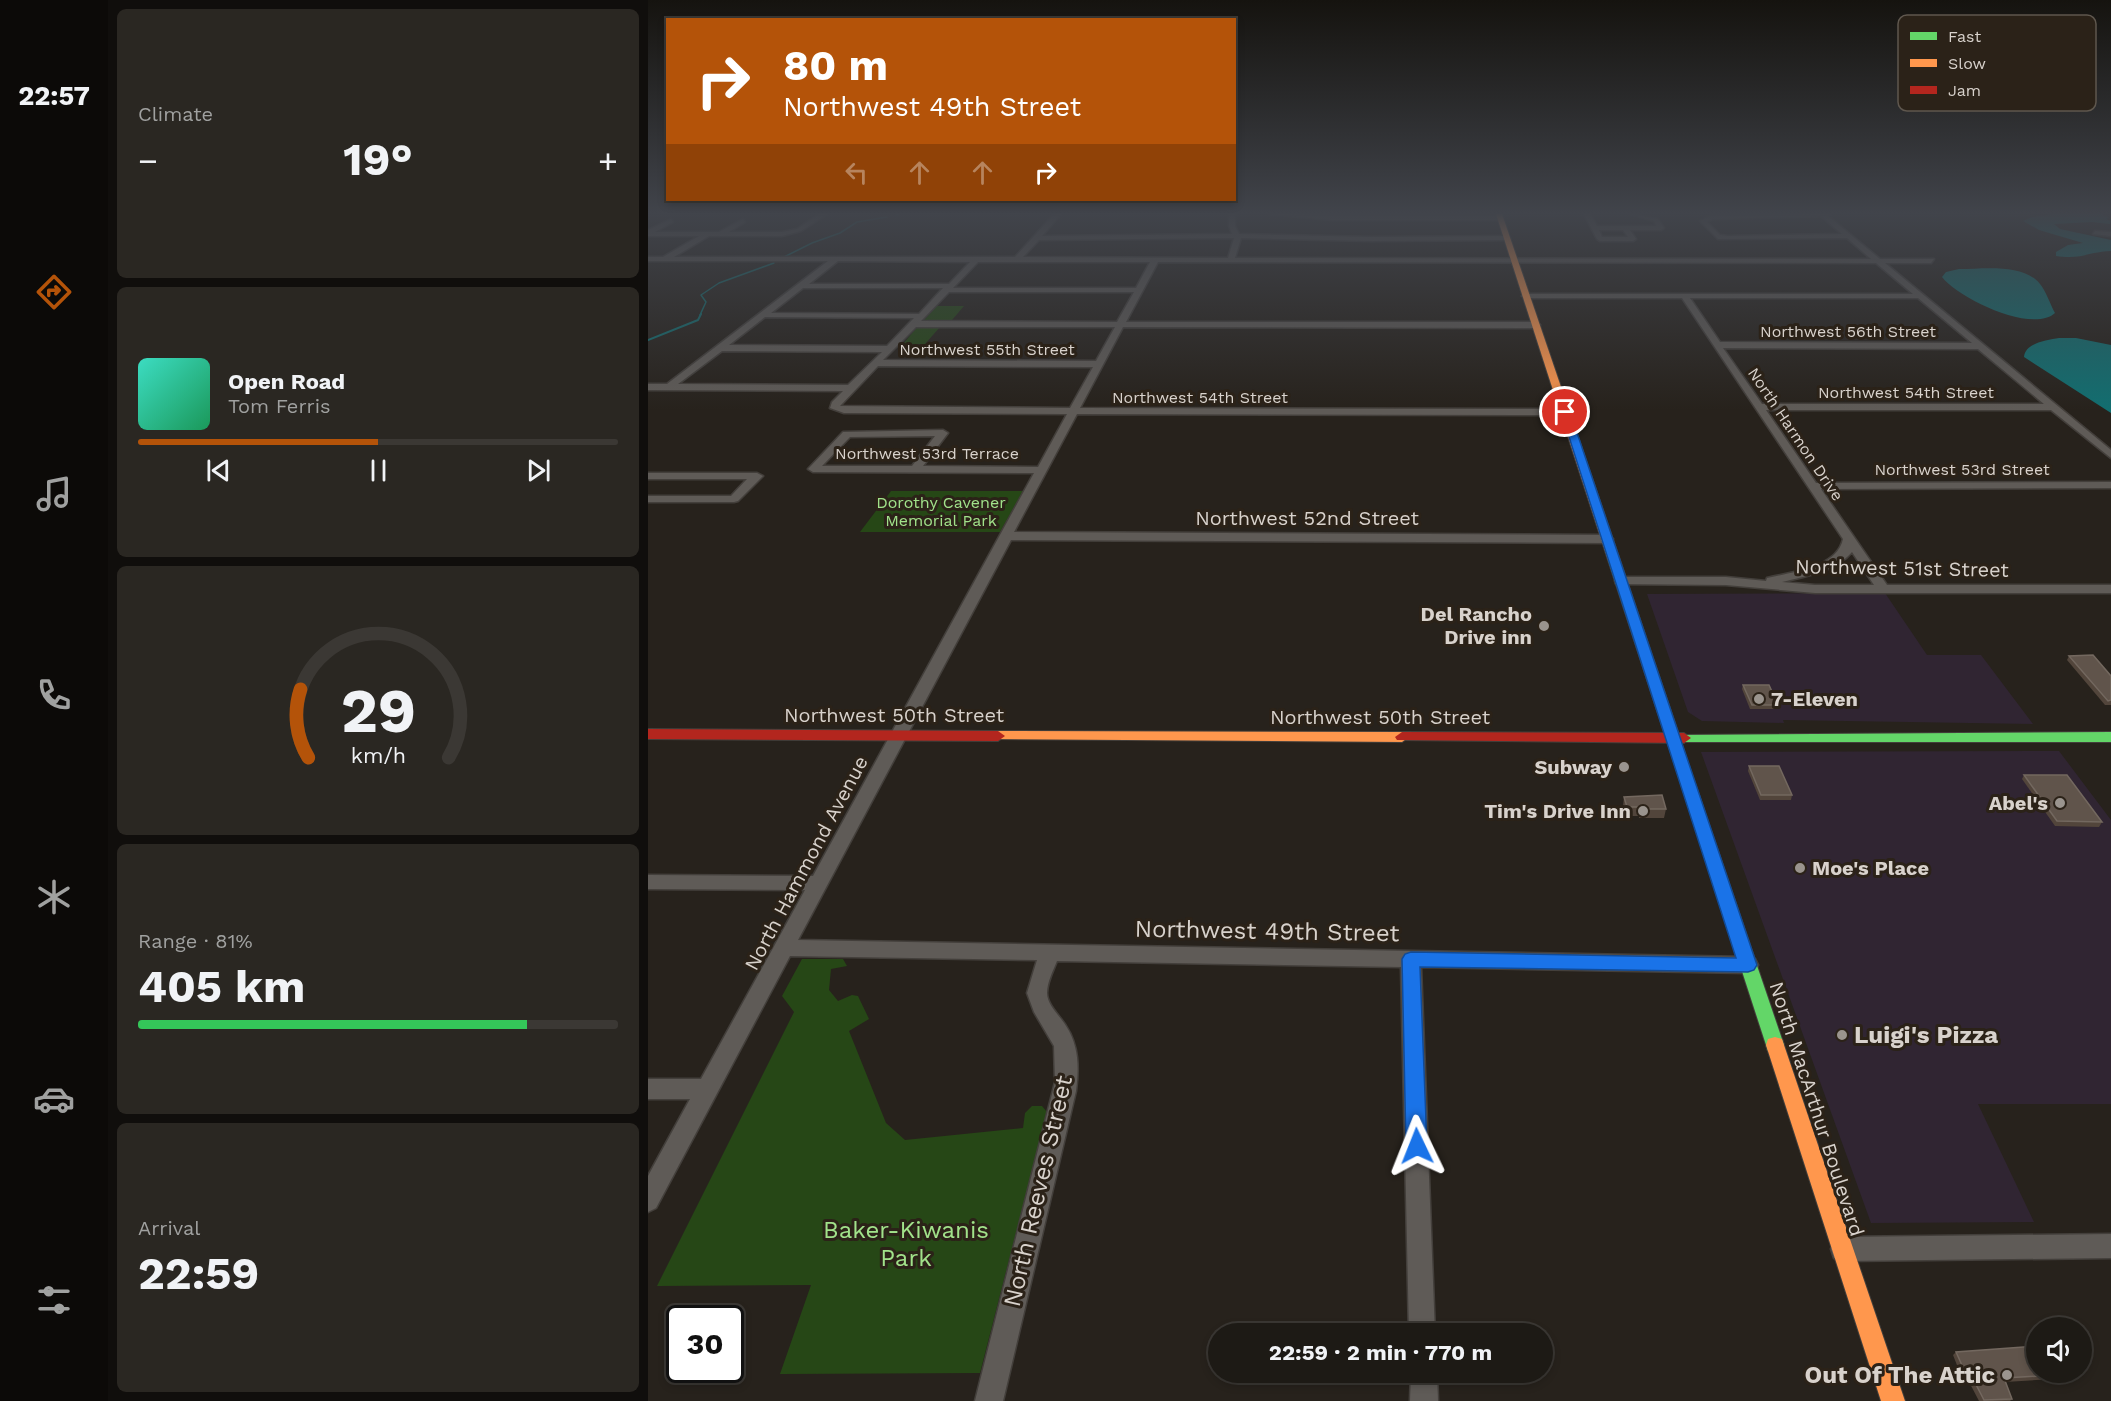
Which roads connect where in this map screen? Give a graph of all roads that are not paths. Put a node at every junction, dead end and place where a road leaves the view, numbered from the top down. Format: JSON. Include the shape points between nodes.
{"nodes":[{"id":1,"x":810,"y":279,"type":"edge"},
{"id":2,"x":956,"y":279,"type":"edge"},
{"id":3,"x":1145,"y":279,"type":"edge"},
{"id":4,"x":1520,"y":279,"type":"edge"},
{"id":5,"x":1900,"y":279,"type":"edge"},
{"id":6,"x":801,"y":286,"type":"junction"},
{"id":7,"x":948,"y":288,"type":"junction"},
{"id":8,"x":1139,"y":290,"type":"junction"},
{"id":9,"x":1526,"y":296,"type":"junction"},
{"id":10,"x":1684,"y":296,"type":"junction"},
{"id":11,"x":1920,"y":296,"type":"junction"},
{"id":12,"x":763,"y":315,"type":"junction"},
{"id":13,"x":921,"y":316,"type":"junction"},
{"id":14,"x":913,"y":324,"type":"junction"},
{"id":15,"x":1120,"y":324,"type":"junction"},
{"id":16,"x":1536,"y":325,"type":"junction"},
{"id":17,"x":1717,"y":345,"type":"junction"},
{"id":18,"x":1979,"y":346,"type":"junction"},
{"id":19,"x":720,"y":348,"type":"junction"},
{"id":20,"x":888,"y":349,"type":"junction"},
{"id":21,"x":874,"y":363,"type":"junction"},
{"id":22,"x":1099,"y":364,"type":"junction"},
{"id":23,"x":648,"y":387,"type":"edge"},
{"id":24,"x":669,"y":387,"type":"junction"},
{"id":25,"x":851,"y":388,"type":"junction"},
{"id":26,"x":1760,"y":407,"type":"junction"},
{"id":27,"x":2053,"y":407,"type":"junction"},
{"id":28,"x":1073,"y":411,"type":"junction"},
{"id":29,"x":1565,"y":412,"type":"junction"},
{"id":30,"x":2111,"y":455,"type":"edge"},
{"id":31,"x":915,"y":470,"type":"junction"},
{"id":32,"x":1041,"y":470,"type":"junction"},
{"id":33,"x":648,"y":476,"type":"edge"},
{"id":34,"x":2111,"y":485,"type":"edge"},
{"id":35,"x":1813,"y":486,"type":"junction"},
{"id":36,"x":648,"y":499,"type":"edge"},
{"id":37,"x":1006,"y":536,"type":"junction"},
{"id":38,"x":1607,"y":539,"type":"junction"},
{"id":39,"x":1849,"y":539,"type":"junction"},
{"id":40,"x":1621,"y":581,"type":"junction"},
{"id":41,"x":1766,"y":583,"type":"junction"},
{"id":42,"x":1884,"y":589,"type":"junction"},
{"id":43,"x":2111,"y":589,"type":"edge"},
{"id":44,"x":648,"y":734,"type":"edge"},
{"id":45,"x":900,"y":735,"type":"junction"},
{"id":46,"x":2111,"y":737,"type":"edge"},
{"id":47,"x":1674,"y":738,"type":"junction"},
{"id":48,"x":648,"y":882,"type":"edge"},
{"id":49,"x":819,"y":883,"type":"junction"},
{"id":50,"x":784,"y":948,"type":"junction"},
{"id":51,"x":1050,"y":952,"type":"junction"},
{"id":52,"x":1411,"y":959,"type":"junction"},
{"id":53,"x":1748,"y":965,"type":"junction"},
{"id":54,"x":648,"y":1089,"type":"edge"},
{"id":55,"x":708,"y":1089,"type":"junction"},
{"id":56,"x":648,"y":1200,"type":"edge"},
{"id":57,"x":2111,"y":1246,"type":"edge"},
{"id":58,"x":1843,"y":1249,"type":"junction"},
{"id":59,"x":1422,"y":1323,"type":"edge"},
{"id":60,"x":1424,"y":1383,"type":"edge"},
{"id":61,"x":988,"y":1401,"type":"edge"},
{"id":62,"x":1424,"y":1401,"type":"edge"},
{"id":63,"x":1893,"y":1401,"type":"edge"}],
"edges":[{"from":1,"to":6,"type":"street"},
{"from":2,"to":7,"type":"street"},
{"from":3,"to":8,"type":"street","name":"North Hammond Avenue"},
{"from":4,"to":9,"type":"main road","name":"North MacArthur Boulevard"},
{"from":5,"to":11,"type":"street"},
{"from":6,"to":7,"type":"street"},
{"from":6,"to":12,"type":"street"},
{"from":7,"to":8,"type":"street"},
{"from":7,"to":13,"type":"street"},
{"from":8,"to":15,"type":"street","name":"North Hammond Avenue"},
{"from":9,"to":10,"type":"street"},
{"from":9,"to":16,"type":"main road","name":"North MacArthur Boulevard"},
{"from":10,"to":11,"type":"street"},
{"from":10,"to":17,"type":"street","name":"North Harmon Drive"},
{"from":11,"to":18,"type":"street"},
{"from":12,"to":13,"type":"street"},
{"from":12,"to":19,"type":"street"},
{"from":13,"to":14,"type":"street"},
{"from":14,"to":15,"type":"street"},
{"from":14,"to":20,"type":"street"},
{"from":15,"to":16,"type":"street"},
{"from":15,"to":22,"type":"street","name":"North Hammond Avenue"},
{"from":16,"to":29,"type":"main road","name":"North MacArthur Boulevard"},
{"from":17,"to":18,"type":"street","name":"Northwest 56th Street"},
{"from":17,"to":26,"type":"street","name":"North Harmon Drive"},
{"from":18,"to":27,"type":"street"},
{"from":19,"to":20,"type":"street","name":"Northwest 55th Street"},
{"from":19,"to":24,"type":"street"},
{"from":20,"to":21,"type":"street"},
{"from":21,"to":22,"type":"street","name":"Northwest 55th Street"},
{"from":21,"to":25,"type":"street"},
{"from":22,"to":28,"type":"street","name":"North Hammond Avenue"},
{"from":23,"to":24,"type":"street"},
{"from":24,"to":25,"type":"street"},
{"from":25,"to":28,"type":"street","name":"Northwest 54th Street","via":[[835,404],[836,408]]},
{"from":26,"to":27,"type":"street","name":"Northwest 54th Street"},
{"from":26,"to":35,"type":"street","name":"North Harmon Drive"},
{"from":27,"to":30,"type":"street"},
{"from":28,"to":29,"type":"street","name":"Northwest 54th Street"},
{"from":28,"to":32,"type":"street","name":"North Hammond Avenue"},
{"from":29,"to":38,"type":"main road","name":"North MacArthur Boulevard"},
{"from":31,"to":31,"type":"street","name":"Northwest 53rd Terrace","via":[[943,433],[847,434],[813,469]]},
{"from":31,"to":32,"type":"street","name":"Northwest 53rd Terrace"},
{"from":32,"to":37,"type":"street","name":"North Hammond Avenue"},
{"from":33,"to":36,"type":"street","via":[[757,476],[734,500]]},
{"from":34,"to":35,"type":"street","name":"Northwest 53rd Street"},
{"from":35,"to":39,"type":"street","name":"North Harmon Drive"},
{"from":37,"to":38,"type":"street","name":"Northwest 52nd Street"},
{"from":37,"to":45,"type":"street","name":"North Hammond Avenue"},
{"from":38,"to":40,"type":"main road","name":"North MacArthur Boulevard"},
{"from":39,"to":41,"type":"street","via":[[1847,550],[1831,563]]},
{"from":39,"to":42,"type":"street","name":"North Harmon Drive"},
{"from":40,"to":41,"type":"street","name":"Northwest 51st Street"},
{"from":40,"to":47,"type":"main road","name":"North MacArthur Boulevard"},
{"from":41,"to":42,"type":"street","name":"Northwest 51st Street","via":[[1815,589]]},
{"from":42,"to":43,"type":"street","name":"Northwest 51st Street"},
{"from":44,"to":45,"type":"main road","name":"Northwest 50th Street"},
{"from":45,"to":47,"type":"main road","name":"Northwest 50th Street"},
{"from":45,"to":49,"type":"street","name":"North Hammond Avenue"},
{"from":46,"to":47,"type":"main road","name":"Northwest 50th Street"},
{"from":47,"to":53,"type":"main road","name":"North MacArthur Boulevard"},
{"from":48,"to":49,"type":"street"},
{"from":49,"to":50,"type":"street","name":"North Hammond Avenue"},
{"from":50,"to":51,"type":"street","name":"Northwest 49th Street"},
{"from":50,"to":55,"type":"street","name":"North Hammond Avenue"},
{"from":51,"to":52,"type":"street","name":"Northwest 49th Street"},
{"from":51,"to":61,"type":"street","name":"North Reeves Street","via":[[1038,999],[1063,1040],[1066,1077]]},
{"from":52,"to":53,"type":"street","name":"Northwest 49th Street"},
{"from":52,"to":59,"type":"street"},
{"from":53,"to":58,"type":"main road","name":"North MacArthur Boulevard"},
{"from":54,"to":55,"type":"street"},
{"from":55,"to":56,"type":"street","name":"North Hammond Avenue"},
{"from":57,"to":58,"type":"street"},
{"from":58,"to":63,"type":"main road","name":"North MacArthur Boulevard"},
{"from":60,"to":62,"type":"street"}]}
